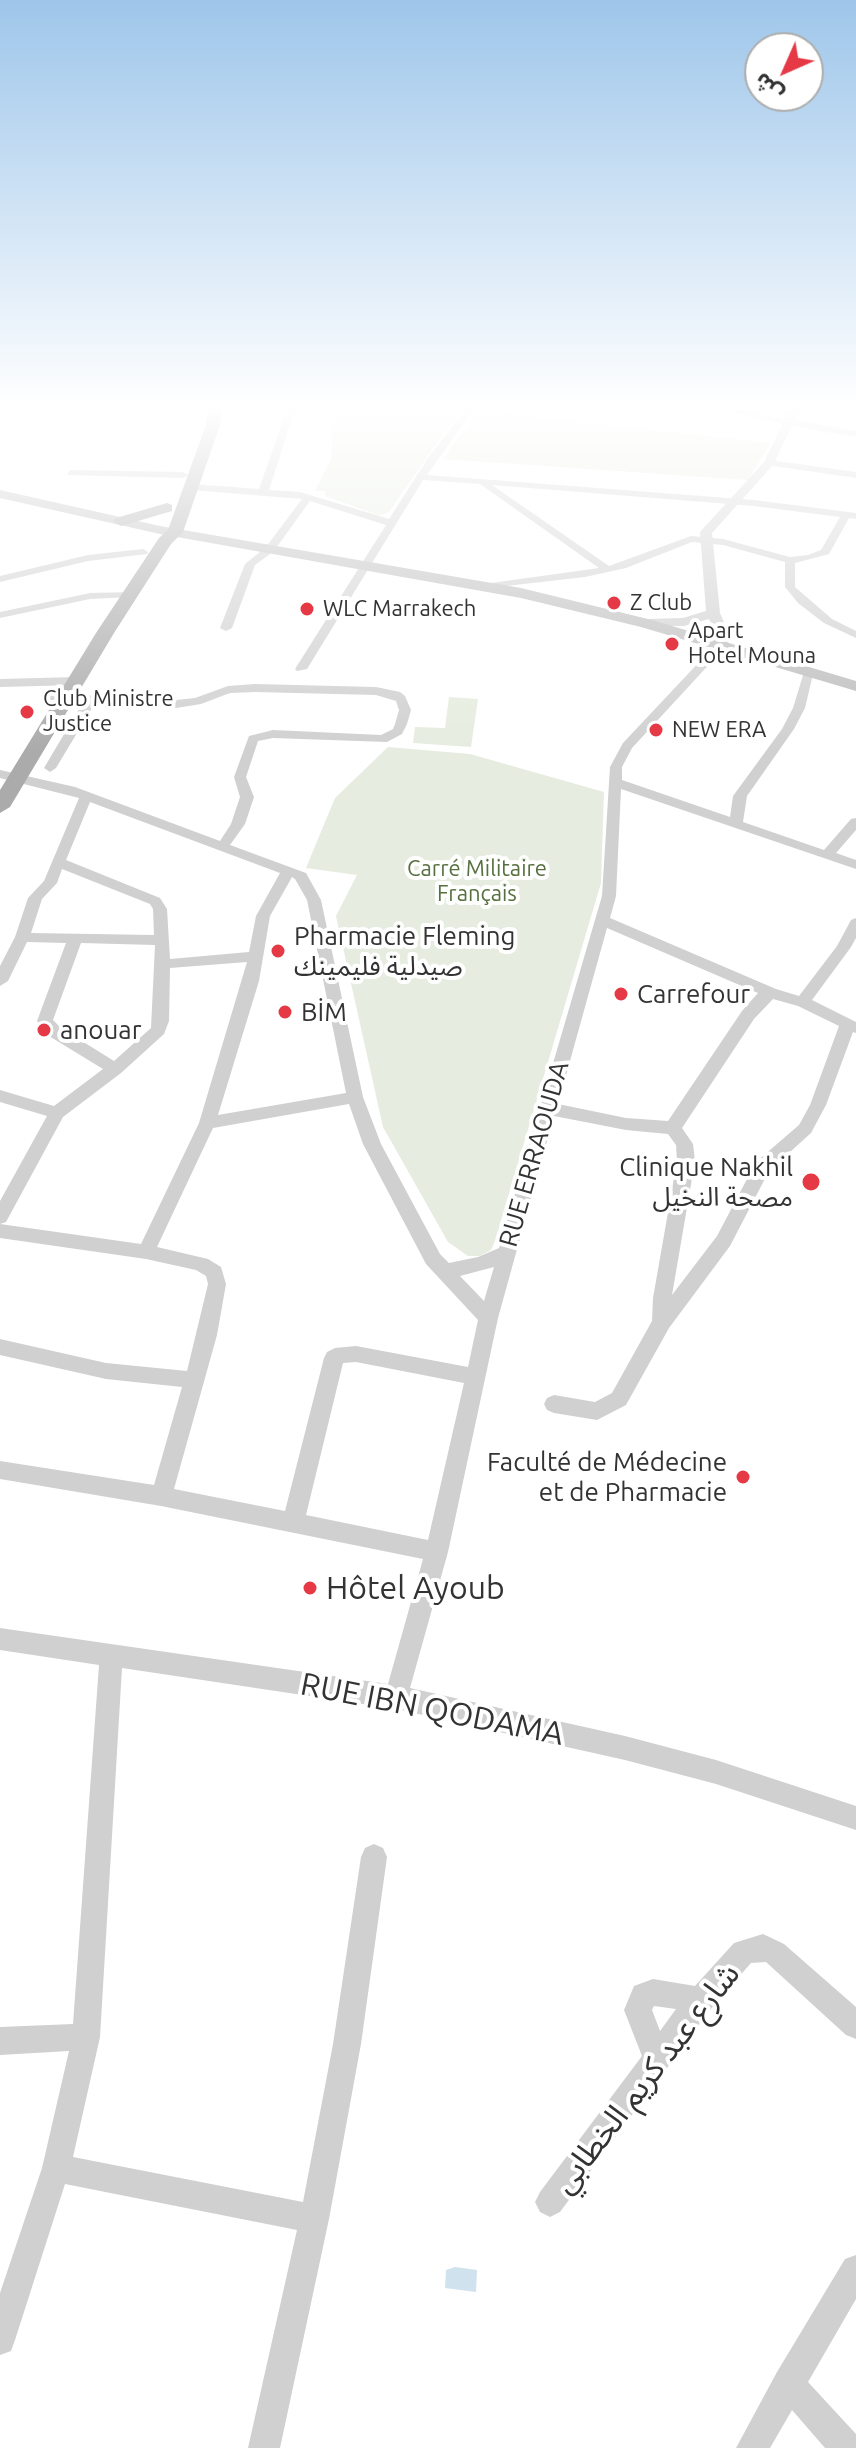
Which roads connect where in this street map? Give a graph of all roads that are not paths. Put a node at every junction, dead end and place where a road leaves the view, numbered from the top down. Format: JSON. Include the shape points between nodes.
{"nodes":[{"id":1,"x":131,"y":523,"type":"edge"},
{"id":2,"x":167,"y":523,"type":"edge"},
{"id":3,"x":170,"y":523,"type":"edge"},
{"id":4,"x":289,"y":523,"type":"edge"},
{"id":5,"x":391,"y":523,"type":"edge"},
{"id":6,"x":540,"y":523,"type":"edge"},
{"id":7,"x":713,"y":523,"type":"edge"},
{"id":8,"x":846,"y":523,"type":"edge"},
{"id":9,"x":167,"y":531,"type":"junction"},
{"id":10,"x":705,"y":538,"type":"junction"},
{"id":11,"x":270,"y":549,"type":"junction"},
{"id":12,"x":143,"y":552,"type":"junction"},
{"id":13,"x":790,"y":560,"type":"junction"},
{"id":14,"x":364,"y":565,"type":"junction"},
{"id":15,"x":607,"y":569,"type":"junction"},
{"id":16,"x":0,"y":579,"type":"edge"},
{"id":17,"x":484,"y":587,"type":"junction"},
{"id":18,"x":118,"y":602,"type":"junction"},
{"id":19,"x":0,"y":615,"type":"edge"},
{"id":20,"x":710,"y":615,"type":"junction"},
{"id":21,"x":646,"y":623,"type":"junction"},
{"id":22,"x":226,"y":628,"type":"dead end"},
{"id":23,"x":856,"y":635,"type":"edge"},
{"id":24,"x":702,"y":639,"type":"junction"},
{"id":25,"x":721,"y":645,"type":"junction"},
{"id":26,"x":301,"y":669,"type":"dead end"},
{"id":27,"x":810,"y":672,"type":"junction"},
{"id":28,"x":0,"y":683,"type":"edge"},
{"id":29,"x":854,"y":683,"type":"edge"},
{"id":30,"x":62,"y":689,"type":"junction"},
{"id":31,"x":91,"y":699,"type":"junction"},
{"id":32,"x":50,"y":768,"type":"dead end"},
{"id":33,"x":5,"y":774,"type":"edge"},
{"id":34,"x":617,"y":783,"type":"junction"},
{"id":35,"x":86,"y":796,"type":"junction"},
{"id":36,"x":0,"y":807,"type":"edge"},
{"id":37,"x":856,"y":822,"type":"edge"},
{"id":38,"x":736,"y":823,"type":"junction"},
{"id":39,"x":223,"y":846,"type":"junction"},
{"id":40,"x":828,"y":854,"type":"junction"},
{"id":41,"x":58,"y":862,"type":"junction"},
{"id":42,"x":856,"y":865,"type":"edge"},
{"id":43,"x":289,"y":870,"type":"junction"},
{"id":44,"x":602,"y":920,"type":"junction"},
{"id":45,"x":856,"y":923,"type":"edge"},
{"id":46,"x":22,"y":937,"type":"junction"},
{"id":47,"x":75,"y":938,"type":"junction"},
{"id":48,"x":162,"y":940,"type":"junction"},
{"id":49,"x":256,"y":956,"type":"junction"},
{"id":50,"x":163,"y":964,"type":"junction"},
{"id":51,"x":0,"y":981,"type":"edge"},
{"id":52,"x":771,"y":993,"type":"junction"},
{"id":53,"x":803,"y":1002,"type":"junction"},
{"id":54,"x":852,"y":1026,"type":"edge"},
{"id":55,"x":115,"y":1069,"type":"junction"},
{"id":56,"x":0,"y":1096,"type":"edge"},
{"id":57,"x":355,"y":1097,"type":"junction"},
{"id":58,"x":546,"y":1108,"type":"junction"},
{"id":59,"x":57,"y":1113,"type":"junction"},
{"id":60,"x":207,"y":1123,"type":"junction"},
{"id":61,"x":673,"y":1128,"type":"junction"},
{"id":62,"x":0,"y":1217,"type":"edge"},
{"id":63,"x":0,"y":1231,"type":"edge"},
{"id":64,"x":146,"y":1252,"type":"junction"},
{"id":65,"x":506,"y":1253,"type":"junction"},
{"id":66,"x":443,"y":1272,"type":"junction"},
{"id":67,"x":488,"y":1318,"type":"junction"},
{"id":68,"x":662,"y":1322,"type":"junction"},
{"id":69,"x":0,"y":1347,"type":"edge"},
{"id":70,"x":475,"y":1377,"type":"junction"},
{"id":71,"x":195,"y":1380,"type":"junction"},
{"id":72,"x":554,"y":1404,"type":"dead end"},
{"id":73,"x":0,"y":1470,"type":"edge"},
{"id":74,"x":161,"y":1496,"type":"junction"},
{"id":75,"x":293,"y":1524,"type":"junction"},
{"id":76,"x":437,"y":1552,"type":"junction"},
{"id":77,"x":0,"y":1639,"type":"edge"},
{"id":78,"x":111,"y":1654,"type":"junction"},
{"id":79,"x":396,"y":1697,"type":"junction"},
{"id":80,"x":856,"y":1818,"type":"edge"},
{"id":81,"x":374,"y":1857,"type":"dead end"},
{"id":82,"x":700,"y":2000,"type":"junction"},
{"id":83,"x":856,"y":2025,"type":"edge"},
{"id":84,"x":86,"y":2037,"type":"junction"},
{"id":85,"x":0,"y":2041,"type":"edge"},
{"id":86,"x":656,"y":2057,"type":"junction"},
{"id":87,"x":56,"y":2168,"type":"junction"},
{"id":88,"x":550,"y":2202,"type":"dead end"},
{"id":89,"x":314,"y":2219,"type":"junction"},
{"id":90,"x":856,"y":2270,"type":"edge"},
{"id":91,"x":0,"y":2340,"type":"edge"},
{"id":92,"x":788,"y":2383,"type":"junction"},
{"id":93,"x":264,"y":2448,"type":"edge"},
{"id":94,"x":752,"y":2448,"type":"edge"},
{"id":95,"x":847,"y":2448,"type":"edge"}],
"edges":[{"from":1,"to":9,"type":"main road"},
{"from":2,"to":9,"type":"main road"},
{"from":3,"to":9,"type":"main road"},
{"from":4,"to":11,"type":"street"},
{"from":5,"to":14,"type":"street"},
{"from":6,"to":15,"type":"street"},
{"from":7,"to":10,"type":"street"},
{"from":8,"to":13,"type":"street","via":[[825,552]]},
{"from":9,"to":11,"type":"main road"},
{"from":9,"to":12,"type":"main road"},
{"from":9,"to":18,"type":"main road"},
{"from":10,"to":13,"type":"street"},
{"from":10,"to":15,"type":"street"},
{"from":10,"to":20,"type":"street"},
{"from":11,"to":14,"type":"main road"},
{"from":11,"to":22,"type":"street","via":[[250,564]]},
{"from":12,"to":16,"type":"street","via":[[88,558]]},
{"from":12,"to":18,"type":"main road"},
{"from":13,"to":23,"type":"street","via":[[790,587],[802,601]]},
{"from":14,"to":17,"type":"main road"},
{"from":14,"to":26,"type":"street"},
{"from":15,"to":17,"type":"street"},
{"from":17,"to":21,"type":"main road"},
{"from":18,"to":19,"type":"street","via":[[90,596]]},
{"from":18,"to":30,"type":"main road"},
{"from":20,"to":21,"type":"street"},
{"from":20,"to":24,"type":"street","via":[[701,629]]},
{"from":20,"to":25,"type":"street","via":[[722,634]]},
{"from":21,"to":24,"type":"main road"},
{"from":24,"to":25,"type":"main road"},
{"from":25,"to":27,"type":"main road"},
{"from":25,"to":34,"type":"street","name":"RUE ERRAOUDA","via":[[627,746],[616,767]]},
{"from":27,"to":29,"type":"main road"},
{"from":27,"to":38,"type":"street","via":[[788,729],[740,796]]},
{"from":28,"to":30,"type":"street"},
{"from":30,"to":31,"type":"street"},
{"from":30,"to":33,"type":"main road"},
{"from":31,"to":32,"type":"street"},
{"from":31,"to":39,"type":"street","via":[[187,704],[228,690],[255,688],[376,691],[401,699],[405,710],[398,731],[383,739],[273,734],[253,739],[240,777],[247,797]]},
{"from":33,"to":35,"type":"street"},
{"from":33,"to":36,"type":"main road"},
{"from":34,"to":38,"type":"street"},
{"from":34,"to":44,"type":"street","name":"RUE ERRAOUDA","via":[[612,875]]},
{"from":35,"to":39,"type":"street"},
{"from":35,"to":41,"type":"street"},
{"from":37,"to":40,"type":"street"},
{"from":38,"to":40,"type":"street"},
{"from":39,"to":43,"type":"street"},
{"from":40,"to":42,"type":"street"},
{"from":41,"to":46,"type":"street","via":[[50,883],[35,898]]},
{"from":41,"to":48,"type":"street","via":[[155,901]]},
{"from":43,"to":49,"type":"street","via":[[263,916]]},
{"from":43,"to":57,"type":"street","via":[[308,884],[314,900]]},
{"from":44,"to":52,"type":"street"},
{"from":44,"to":58,"type":"street","name":"RUE ERRAOUDA"},
{"from":45,"to":53,"type":"street"},
{"from":46,"to":47,"type":"street"},
{"from":46,"to":51,"type":"street"},
{"from":47,"to":48,"type":"street"},
{"from":47,"to":55,"type":"street","via":[[45,1021]]},
{"from":48,"to":50,"type":"street"},
{"from":49,"to":50,"type":"street"},
{"from":49,"to":60,"type":"street"},
{"from":50,"to":55,"type":"street","via":[[158,1030]]},
{"from":52,"to":53,"type":"street"},
{"from":52,"to":61,"type":"street","via":[[748,1015]]},
{"from":53,"to":54,"type":"street"},
{"from":54,"to":68,"type":"street","via":[[805,1129],[762,1167],[724,1241]]},
{"from":55,"to":59,"type":"street"},
{"from":56,"to":59,"type":"street"},
{"from":57,"to":60,"type":"street"},
{"from":57,"to":66,"type":"street","via":[[372,1144]]},
{"from":58,"to":61,"type":"street"},
{"from":58,"to":65,"type":"street","name":"RUE ERRAOUDA"},
{"from":59,"to":62,"type":"street"},
{"from":60,"to":64,"type":"street"},
{"from":61,"to":68,"type":"street","via":[[684,1144],[686,1161]]},
{"from":63,"to":64,"type":"street"},
{"from":64,"to":71,"type":"street","via":[[201,1264],[217,1278]]},
{"from":65,"to":66,"type":"street"},
{"from":65,"to":67,"type":"street","name":"RUE ERRAOUDA"},
{"from":66,"to":67,"type":"street"},
{"from":67,"to":70,"type":"street","name":"RUE ERRAOUDA"},
{"from":68,"to":72,"type":"street","via":[[619,1399],[609,1407],[597,1411]]},
{"from":69,"to":71,"type":"street","via":[[106,1371]]},
{"from":70,"to":75,"type":"street","via":[[356,1354],[334,1358]]},
{"from":70,"to":76,"type":"street","name":"RUE ERRAOUDA"},
{"from":71,"to":74,"type":"street"},
{"from":73,"to":74,"type":"street"},
{"from":74,"to":75,"type":"street"},
{"from":75,"to":76,"type":"street"},
{"from":76,"to":79,"type":"street","name":"RUE ERRAOUDA"},
{"from":77,"to":78,"type":"street","name":"RUE IBN QODAMA"},
{"from":78,"to":79,"type":"street","name":"RUE IBN QODAMA"},
{"from":78,"to":84,"type":"street"},
{"from":79,"to":80,"type":"street","name":"RUE IBN QODAMA","via":[[640,1752]]},
{"from":81,"to":89,"type":"street"},
{"from":82,"to":83,"type":"street","name":"شارع عبد كريم الخطابي","via":[[743,1952],[763,1947]]},
{"from":82,"to":86,"type":"street","name":"شارع عبد كريم الخطابي"},
{"from":82,"to":86,"type":"street","via":[[653,1992],[639,2003],[641,2023]]},
{"from":84,"to":85,"type":"street"},
{"from":84,"to":87,"type":"street"},
{"from":86,"to":88,"type":"street","name":"شارع عبد كريم الخطابي"},
{"from":87,"to":89,"type":"street"},
{"from":87,"to":91,"type":"street"},
{"from":89,"to":93,"type":"street"},
{"from":90,"to":92,"type":"street"},
{"from":92,"to":94,"type":"street"},
{"from":92,"to":95,"type":"street"}]}
